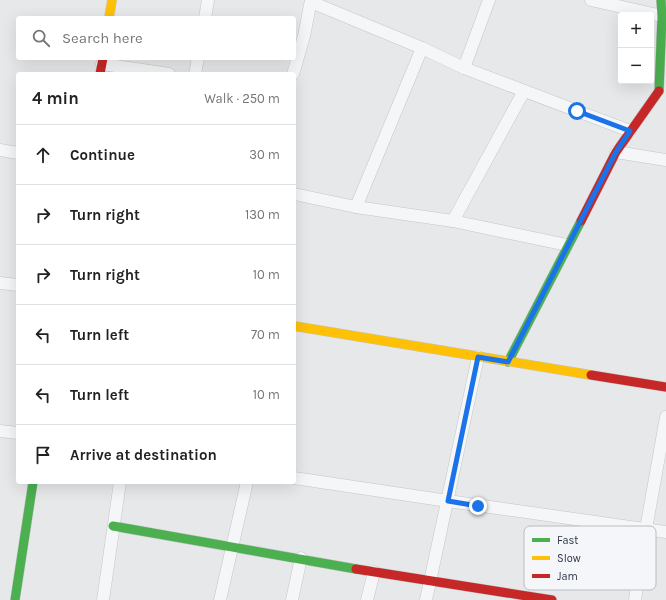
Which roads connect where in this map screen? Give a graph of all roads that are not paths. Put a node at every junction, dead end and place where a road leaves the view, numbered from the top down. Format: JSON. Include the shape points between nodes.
{"nodes":[{"id":1,"x":112,"y":0,"type":"edge"},
{"id":2,"x":208,"y":0,"type":"edge"},
{"id":3,"x":489,"y":0,"type":"edge"},
{"id":4,"x":591,"y":0,"type":"edge"},
{"id":5,"x":661,"y":0,"type":"edge"},
{"id":6,"x":311,"y":1,"type":"edge"},
{"id":7,"x":109,"y":16,"type":"edge"},
{"id":8,"x":205,"y":16,"type":"edge"},
{"id":9,"x":664,"y":17,"type":"edge"},
{"id":10,"x":422,"y":48,"type":"junction"},
{"id":11,"x":198,"y":60,"type":"edge"},
{"id":12,"x":102,"y":65,"type":"edge"},
{"id":13,"x":464,"y":68,"type":"junction"},
{"id":14,"x":153,"y":72,"type":"edge"},
{"id":15,"x":195,"y":72,"type":"edge"},
{"id":16,"x":294,"y":72,"type":"edge"},
{"id":17,"x":662,"y":90,"type":"edge"},
{"id":18,"x":524,"y":91,"type":"junction"},
{"id":19,"x":630,"y":131,"type":"junction"},
{"id":20,"x":0,"y":150,"type":"edge"},
{"id":21,"x":616,"y":152,"type":"junction"},
{"id":22,"x":16,"y":153,"type":"edge"},
{"id":23,"x":666,"y":160,"type":"edge"},
{"id":24,"x":296,"y":194,"type":"edge"},
{"id":25,"x":356,"y":207,"type":"junction"},
{"id":26,"x":453,"y":221,"type":"junction"},
{"id":27,"x":567,"y":245,"type":"junction"},
{"id":28,"x":0,"y":283,"type":"edge"},
{"id":29,"x":16,"y":285,"type":"edge"},
{"id":30,"x":296,"y":326,"type":"edge"},
{"id":31,"x":478,"y":357,"type":"junction"},
{"id":32,"x":508,"y":362,"type":"junction"},
{"id":33,"x":666,"y":387,"type":"edge"},
{"id":34,"x":666,"y":416,"type":"edge"},
{"id":35,"x":0,"y":431,"type":"edge"},
{"id":36,"x":16,"y":433,"type":"edge"},
{"id":37,"x":296,"y":478,"type":"edge"},
{"id":38,"x":33,"y":484,"type":"edge"},
{"id":39,"x":120,"y":484,"type":"edge"},
{"id":40,"x":246,"y":484,"type":"edge"},
{"id":41,"x":448,"y":501,"type":"junction"},
{"id":42,"x":113,"y":526,"type":"junction"},
{"id":43,"x":625,"y":526,"type":"edge"},
{"id":44,"x":647,"y":526,"type":"edge"},
{"id":45,"x":656,"y":530,"type":"edge"},
{"id":46,"x":666,"y":532,"type":"edge"},
{"id":47,"x":232,"y":547,"type":"junction"},
{"id":48,"x":301,"y":558,"type":"junction"},
{"id":49,"x":374,"y":572,"type":"junction"},
{"id":50,"x":430,"y":581,"type":"junction"},
{"id":51,"x":637,"y":590,"type":"edge"},
{"id":52,"x":490,"y":595,"type":"edge"},
{"id":53,"x":15,"y":600,"type":"edge"},
{"id":54,"x":103,"y":600,"type":"edge"},
{"id":55,"x":220,"y":600,"type":"edge"},
{"id":56,"x":292,"y":600,"type":"edge"},
{"id":57,"x":367,"y":600,"type":"edge"},
{"id":58,"x":426,"y":600,"type":"edge"},
{"id":59,"x":552,"y":600,"type":"edge"},
{"id":60,"x":635,"y":600,"type":"edge"}],
"edges":[{"from":1,"to":7,"type":"street"},
{"from":2,"to":8,"type":"street"},
{"from":3,"to":13,"type":"street"},
{"from":4,"to":9,"type":"street"},
{"from":5,"to":9,"type":"street"},
{"from":6,"to":10,"type":"street"},
{"from":6,"to":16,"type":"street"},
{"from":9,"to":17,"type":"street"},
{"from":10,"to":13,"type":"street"},
{"from":10,"to":25,"type":"street"},
{"from":11,"to":15,"type":"street"},
{"from":12,"to":14,"type":"street"},
{"from":13,"to":18,"type":"street"},
{"from":17,"to":19,"type":"street"},
{"from":18,"to":19,"type":"street"},
{"from":18,"to":26,"type":"street"},
{"from":19,"to":21,"type":"street"},
{"from":20,"to":22,"type":"street"},
{"from":21,"to":23,"type":"street"},
{"from":21,"to":27,"type":"street"},
{"from":24,"to":25,"type":"street"},
{"from":25,"to":26,"type":"street"},
{"from":26,"to":27,"type":"street"},
{"from":27,"to":32,"type":"street"},
{"from":28,"to":29,"type":"street"},
{"from":30,"to":31,"type":"street"},
{"from":31,"to":32,"type":"street"},
{"from":31,"to":41,"type":"street"},
{"from":32,"to":33,"type":"street"},
{"from":34,"to":44,"type":"street"},
{"from":35,"to":36,"type":"street"},
{"from":37,"to":41,"type":"street"},
{"from":38,"to":53,"type":"street"},
{"from":39,"to":42,"type":"street"},
{"from":40,"to":47,"type":"street"},
{"from":41,"to":43,"type":"street"},
{"from":41,"to":50,"type":"street"},
{"from":42,"to":47,"type":"street"},
{"from":42,"to":54,"type":"street"},
{"from":45,"to":46,"type":"street"},
{"from":47,"to":48,"type":"street"},
{"from":47,"to":55,"type":"street"},
{"from":48,"to":49,"type":"street"},
{"from":48,"to":56,"type":"street"},
{"from":49,"to":50,"type":"street"},
{"from":49,"to":57,"type":"street"},
{"from":50,"to":52,"type":"street"},
{"from":50,"to":58,"type":"street"},
{"from":51,"to":60,"type":"street"},
{"from":52,"to":59,"type":"street"}]}
